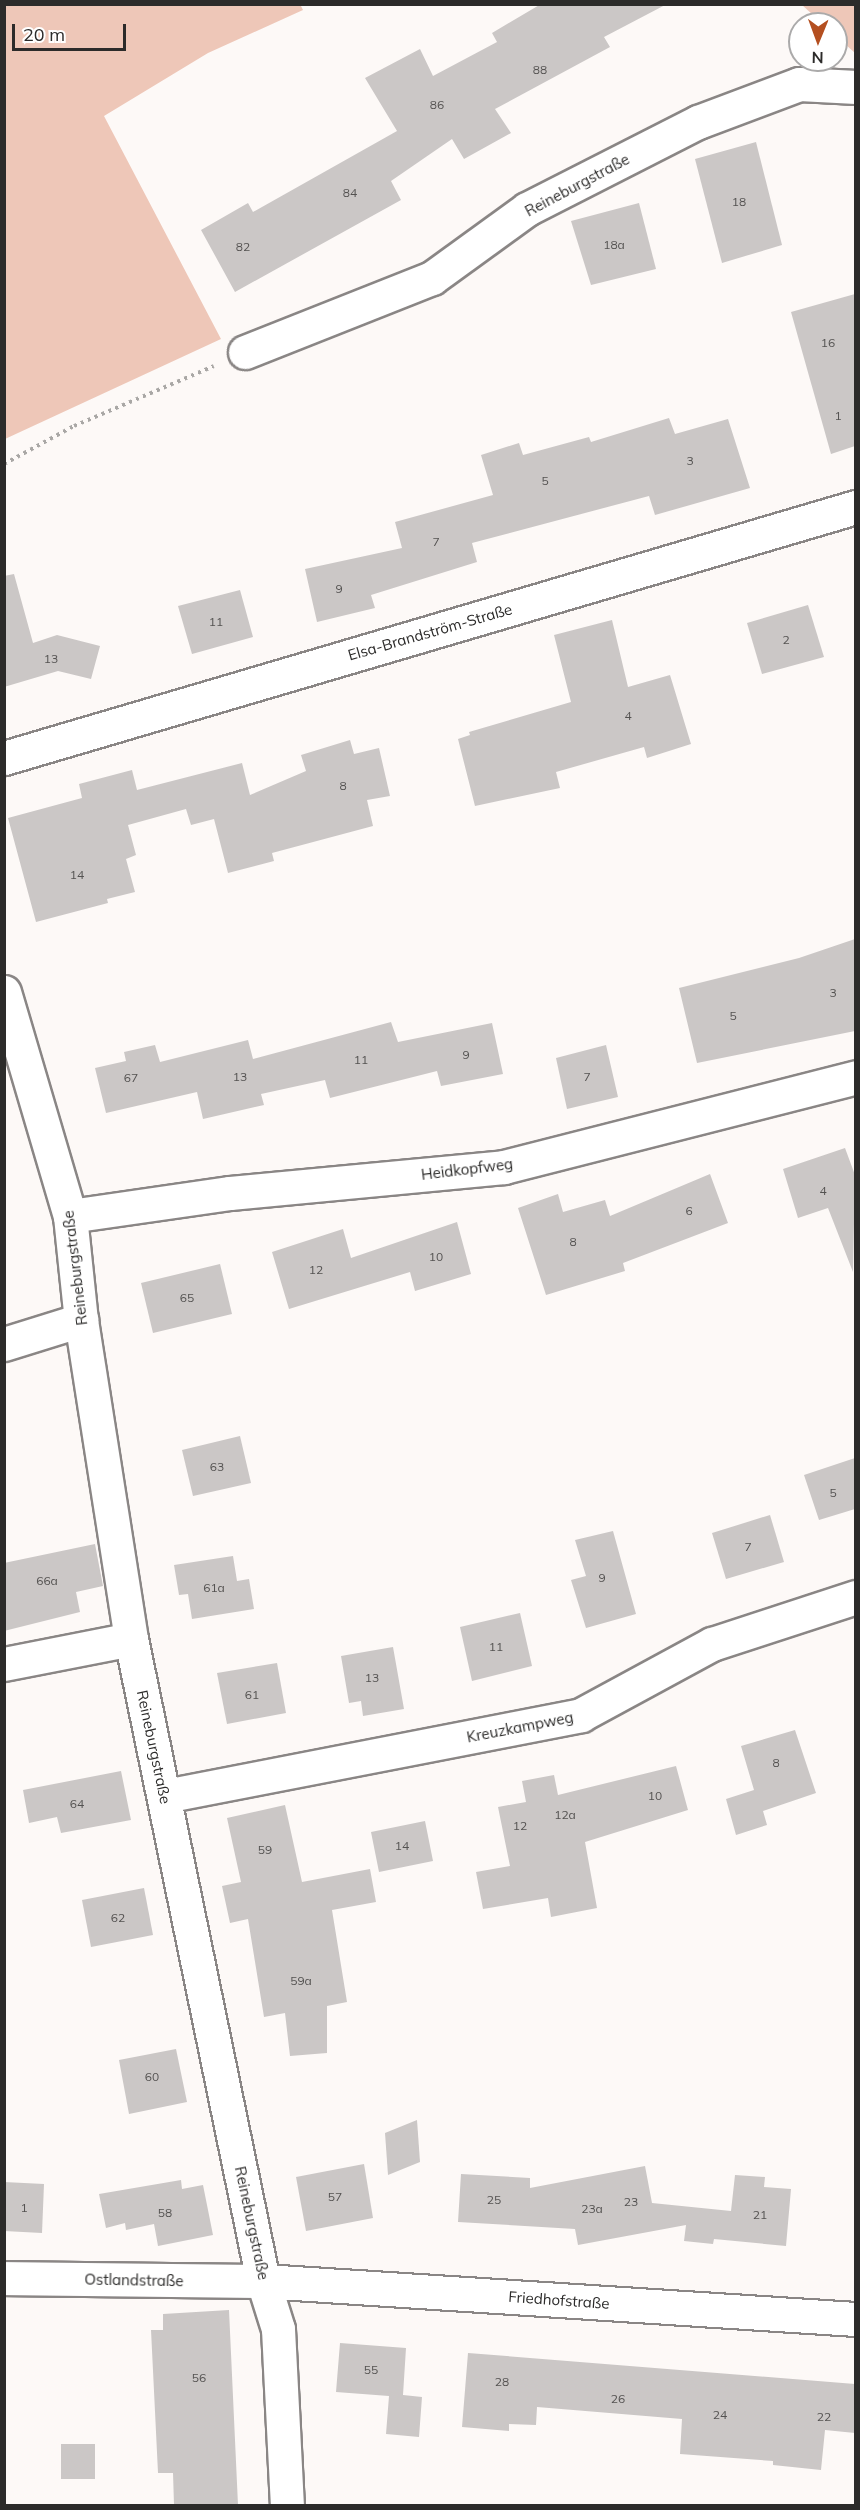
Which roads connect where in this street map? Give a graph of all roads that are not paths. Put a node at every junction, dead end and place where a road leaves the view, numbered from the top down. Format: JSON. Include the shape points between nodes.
{"nodes":[{"id":1,"x":855,"y":87,"type":"edge"},
{"id":2,"x":245,"y":352,"type":"road end"},
{"id":3,"x":855,"y":507,"type":"edge"},
{"id":4,"x":4,"y":758,"type":"edge"},
{"id":5,"x":4,"y":992,"type":"edge"},
{"id":6,"x":855,"y":1077,"type":"edge"},
{"id":7,"x":70,"y":1216,"type":"junction"},
{"id":8,"x":81,"y":1320,"type":"junction"},
{"id":9,"x":4,"y":1344,"type":"edge"},
{"id":10,"x":855,"y":1597,"type":"edge"},
{"id":11,"x":131,"y":1639,"type":"junction"},
{"id":12,"x":4,"y":1664,"type":"edge"},
{"id":13,"x":165,"y":1796,"type":"junction"},
{"id":14,"x":4,"y":2278,"type":"edge"},
{"id":15,"x":263,"y":2281,"type":"junction"},
{"id":16,"x":855,"y":2319,"type":"edge"},
{"id":17,"x":287,"y":2505,"type":"edge"}],
"edges":[{"from":1,"to":2,"type":"street","name":"Reineburgstraße","via":[[799,84],[698,122],[527,209],[432,278]]},
{"from":3,"to":4,"type":"street","name":"Elsa-Brandström-Straße"},
{"from":5,"to":7,"type":"street","name":"Reineburgstraße"},
{"from":6,"to":7,"type":"street","name":"Heidkopfweg","via":[[504,1167],[230,1193]]},
{"from":7,"to":8,"type":"street","name":"Reineburgstraße"},
{"from":8,"to":9,"type":"street"},
{"from":8,"to":11,"type":"street","name":"Reineburgstraße"},
{"from":10,"to":13,"type":"street","name":"Kreuzkampweg","via":[[712,1644],[581,1715]]},
{"from":11,"to":12,"type":"street"},
{"from":11,"to":13,"type":"street","name":"Reineburgstraße"},
{"from":13,"to":15,"type":"street","name":"Reineburgstraße"},
{"from":14,"to":15,"type":"street","name":"Ostlandstraße"},
{"from":15,"to":16,"type":"street","name":"Friedhofstraße"},
{"from":15,"to":17,"type":"street","name":"Reineburgstraße","via":[[278,2329]]}]}
